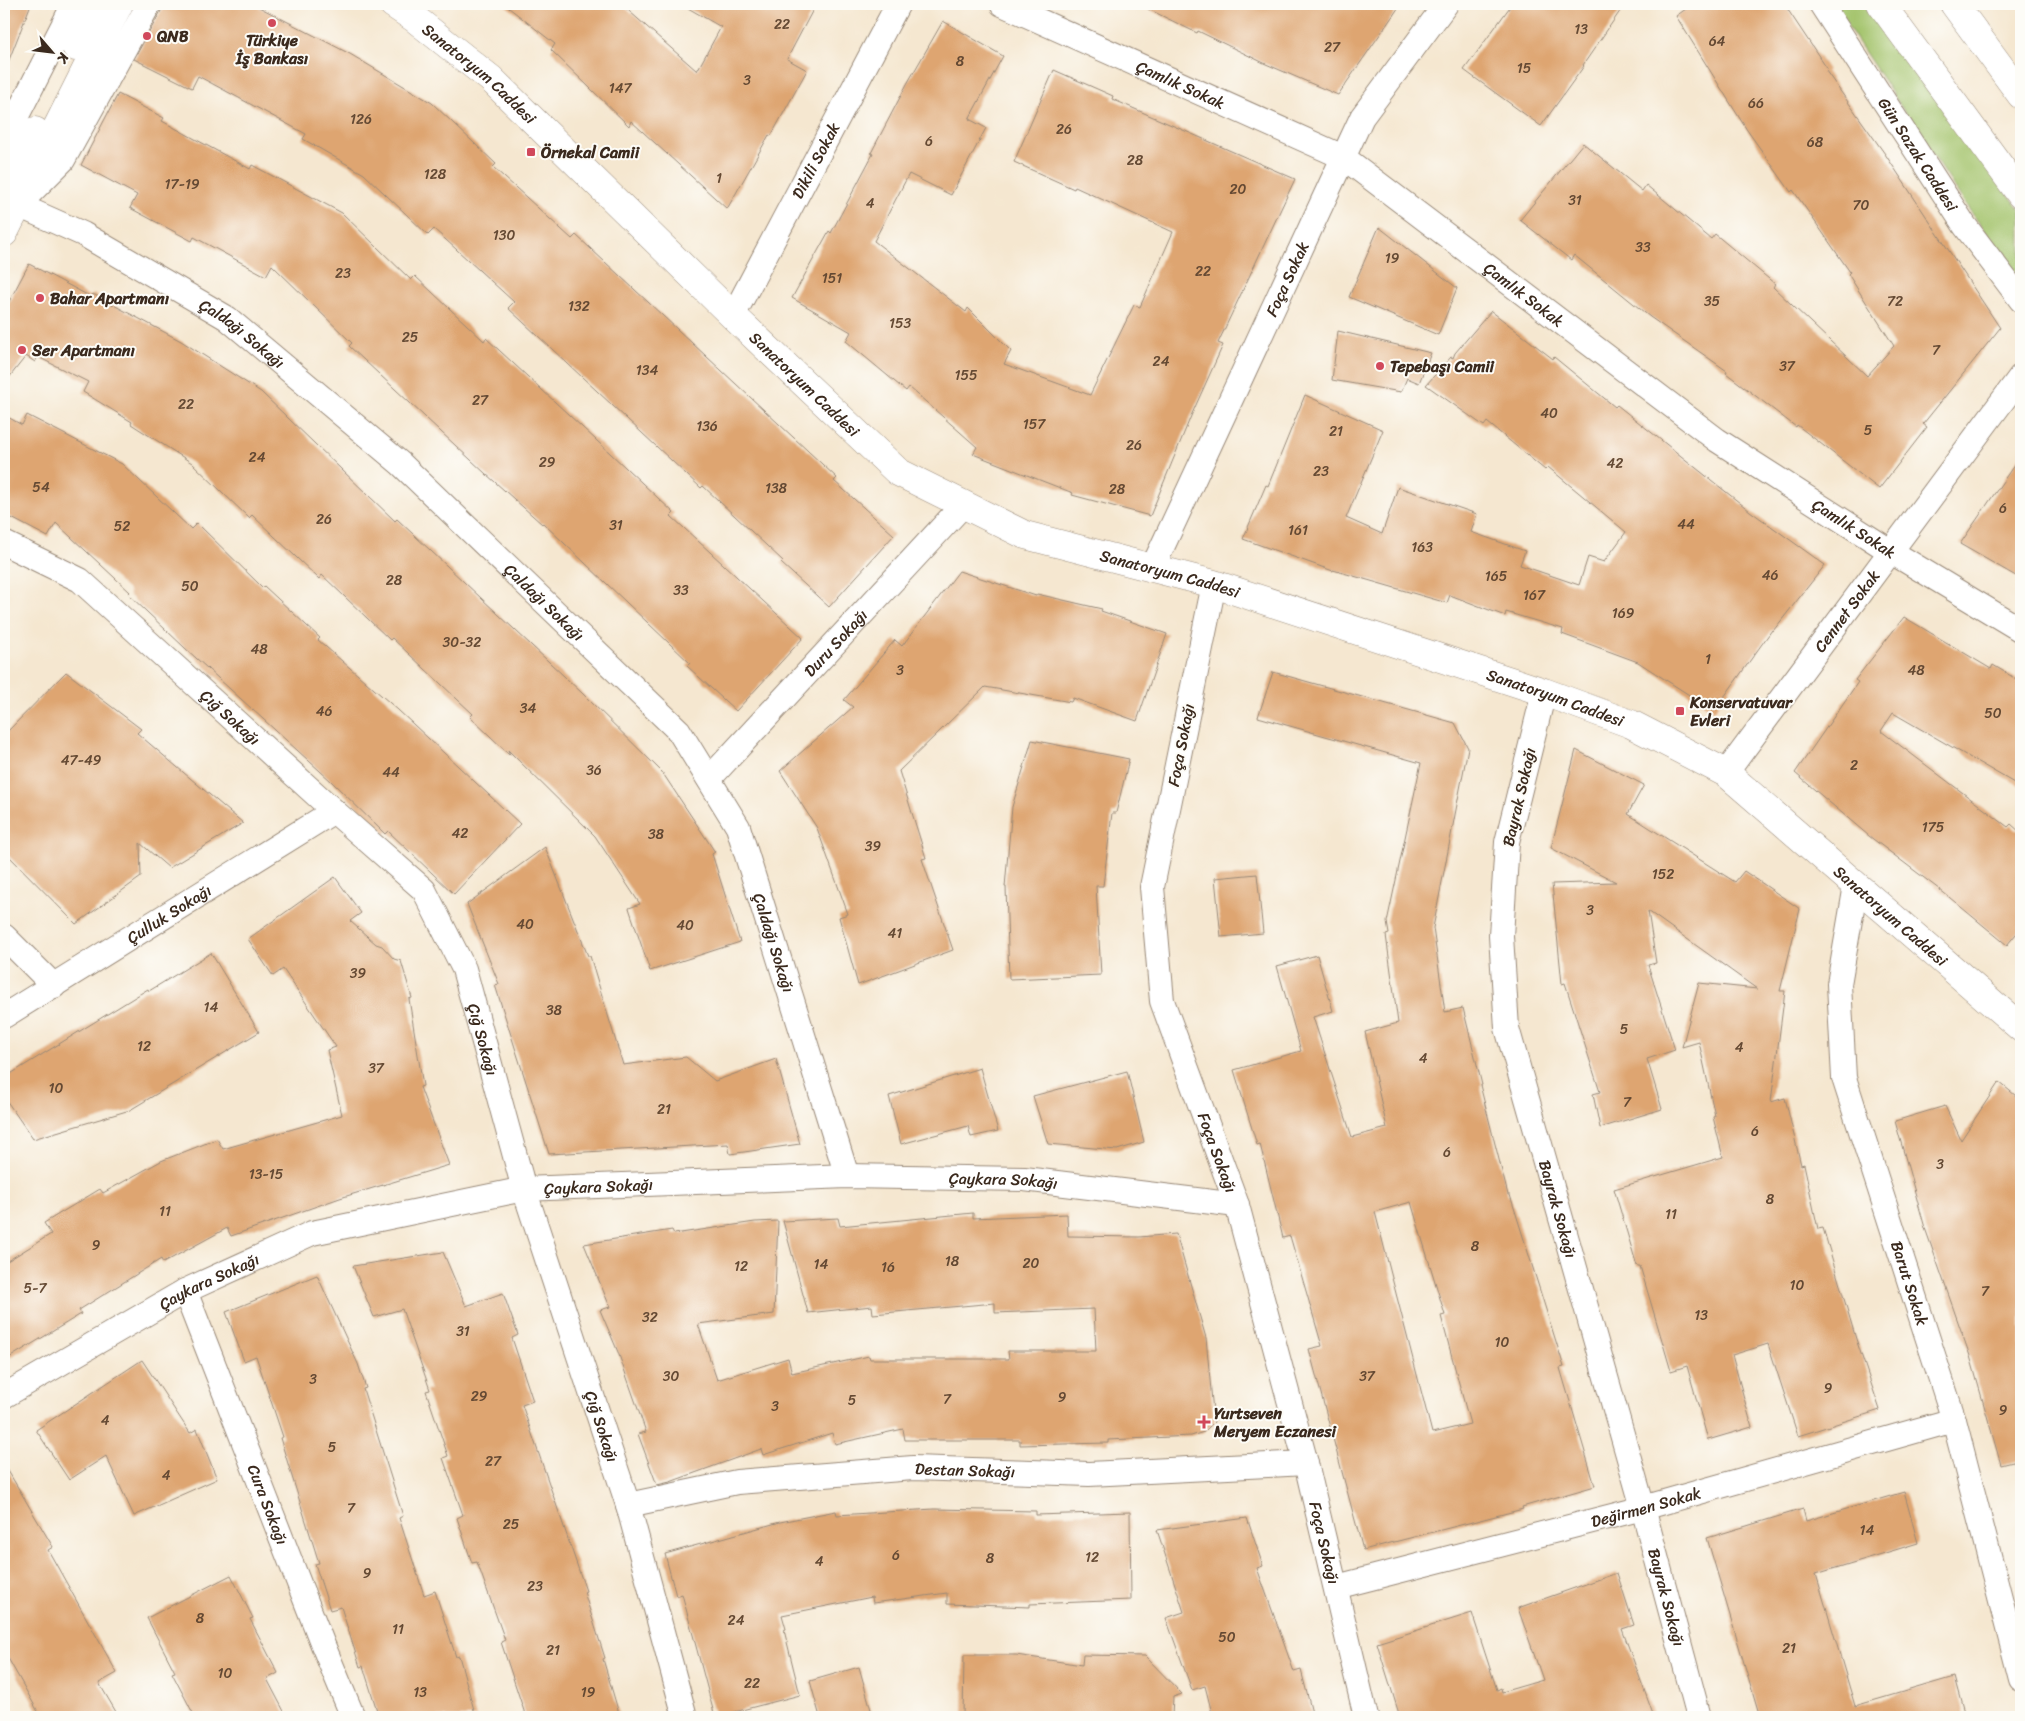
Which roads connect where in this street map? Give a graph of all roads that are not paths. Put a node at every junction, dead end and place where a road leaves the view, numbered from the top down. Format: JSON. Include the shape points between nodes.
{"nodes":[{"id":1,"x":74,"y":4,"type":"edge"},
{"id":2,"x":98,"y":4,"type":"edge"},
{"id":3,"x":119,"y":4,"type":"edge"},
{"id":4,"x":149,"y":4,"type":"edge"},
{"id":5,"x":393,"y":4,"type":"edge"},
{"id":6,"x":898,"y":4,"type":"edge"},
{"id":7,"x":1002,"y":4,"type":"edge"},
{"id":8,"x":1446,"y":4,"type":"edge"},
{"id":9,"x":1821,"y":4,"type":"edge"},
{"id":10,"x":1881,"y":4,"type":"edge"},
{"id":11,"x":1954,"y":4,"type":"edge"},
{"id":12,"x":2021,"y":95,"type":"edge"},
{"id":13,"x":1343,"y":157,"type":"junction"},
{"id":14,"x":4,"y":164,"type":"edge"},
{"id":15,"x":2021,"y":195,"type":"edge"},
{"id":16,"x":11,"y":197,"type":"edge"},
{"id":17,"x":4,"y":233,"type":"edge"},
{"id":18,"x":2021,"y":300,"type":"edge"},
{"id":19,"x":733,"y":316,"type":"junction"},
{"id":20,"x":2021,"y":376,"type":"edge"},
{"id":21,"x":963,"y":505,"type":"junction"},
{"id":22,"x":4,"y":542,"type":"edge"},
{"id":23,"x":1890,"y":551,"type":"junction"},
{"id":24,"x":1152,"y":569,"type":"junction"},
{"id":25,"x":1214,"y":584,"type":"junction"},
{"id":26,"x":2021,"y":630,"type":"edge"},
{"id":27,"x":1544,"y":692,"type":"junction"},
{"id":28,"x":1726,"y":773,"type":"junction"},
{"id":29,"x":709,"y":779,"type":"junction"},
{"id":30,"x":334,"y":812,"type":"junction"},
{"id":31,"x":1856,"y":885,"type":"junction"},
{"id":32,"x":4,"y":936,"type":"edge"},
{"id":33,"x":54,"y":986,"type":"junction"},
{"id":34,"x":4,"y":1016,"type":"edge"},
{"id":35,"x":2021,"y":1028,"type":"edge"},
{"id":36,"x":847,"y":1176,"type":"junction"},
{"id":37,"x":524,"y":1189,"type":"junction"},
{"id":38,"x":1237,"y":1205,"type":"junction"},
{"id":39,"x":185,"y":1291,"type":"junction"},
{"id":40,"x":4,"y":1396,"type":"edge"},
{"id":41,"x":1954,"y":1420,"type":"junction"},
{"id":42,"x":1306,"y":1462,"type":"junction"},
{"id":43,"x":628,"y":1505,"type":"junction"},
{"id":44,"x":1643,"y":1508,"type":"junction"},
{"id":45,"x":1336,"y":1587,"type":"junction"},
{"id":46,"x":2021,"y":1679,"type":"edge"},
{"id":47,"x":353,"y":1717,"type":"edge"},
{"id":48,"x":685,"y":1717,"type":"edge"},
{"id":49,"x":1366,"y":1717,"type":"edge"},
{"id":50,"x":1700,"y":1717,"type":"edge"}],
"edges":[{"from":1,"to":14,"type":"street","via":[[8,135]]},
{"from":2,"to":16,"type":"main road","via":[[37,126]]},
{"from":3,"to":16,"type":"main road"},
{"from":4,"to":16,"type":"street","via":[[63,160]]},
{"from":5,"to":19,"type":"main road","name":"Sanatoryum Caddesi","via":[[491,79]]},
{"from":6,"to":19,"type":"street","name":"Dikili Sokak"},
{"from":7,"to":13,"type":"street","name":"Çamlık Sokak"},
{"from":8,"to":13,"type":"street","name":"Foça Sokak","via":[[1362,117]]},
{"from":9,"to":18,"type":"street","name":"Gün Sazak Caddesi","via":[[1965,226]]},
{"from":10,"to":15,"type":"main road"},
{"from":11,"to":12,"type":"main road"},
{"from":13,"to":23,"type":"street","name":"Çamlık Sokak","via":[[1717,440]]},
{"from":13,"to":24,"type":"street","name":"Foça Sokak"},
{"from":16,"to":17,"type":"main road"},
{"from":16,"to":29,"type":"street","name":"Çaldağı Sokağı","via":[[83,234],[227,318],[401,464],[679,730]]},
{"from":19,"to":21,"type":"main road","name":"Sanatoryum Caddesi","via":[[898,472]]},
{"from":20,"to":23,"type":"street","name":"Cennet Sokak"},
{"from":21,"to":24,"type":"main road","name":"Sanatoryum Caddesi","via":[[1025,535]]},
{"from":21,"to":29,"type":"street","name":"Duru Sokağı"},
{"from":22,"to":30,"type":"street","name":"Çığ Sokağı","via":[[80,580]]},
{"from":23,"to":26,"type":"street","name":"Çamlık Sokak"},
{"from":23,"to":28,"type":"street","name":"Cennet Sokak"},
{"from":24,"to":25,"type":"main road","name":"Sanatoryum Caddesi"},
{"from":25,"to":27,"type":"main road","name":"Sanatoryum Caddesi"},
{"from":25,"to":38,"type":"street","name":"Foça Sokağı","via":[[1152,887],[1162,1001]]},
{"from":27,"to":28,"type":"main road","name":"Sanatoryum Caddesi","via":[[1631,724]]},
{"from":27,"to":44,"type":"street","name":"Bayrak Sokağı","via":[[1507,842],[1501,936],[1507,1028]]},
{"from":28,"to":31,"type":"main road","name":"Sanatoryum Caddesi"},
{"from":29,"to":36,"type":"street","name":"Çaldağı Sokağı","via":[[738,827]]},
{"from":30,"to":33,"type":"street","name":"Çulluk Sokağı"},
{"from":30,"to":37,"type":"street","name":"Çığ Sokağı","via":[[424,890],[464,969]]},
{"from":31,"to":35,"type":"main road","name":"Sanatoryum Caddesi"},
{"from":31,"to":41,"type":"street","name":"Barut Sokak","via":[[1839,984],[1844,1078]]},
{"from":32,"to":33,"type":"street"},
{"from":33,"to":34,"type":"street","name":"Çulluk Sokağı"},
{"from":36,"to":37,"type":"street","name":"Çaykara Sokağı"},
{"from":36,"to":38,"type":"street","name":"Çaykara Sokağı","via":[[1024,1179]]},
{"from":37,"to":39,"type":"street","name":"Çaykara Sokağı","via":[[312,1233]]},
{"from":37,"to":43,"type":"street","name":"Çığ Sokağı"},
{"from":38,"to":42,"type":"street","name":"Foça Sokağı"},
{"from":39,"to":40,"type":"street","name":"Çaykara Sokağı"},
{"from":39,"to":47,"type":"street","name":"Cura Sokağı"},
{"from":41,"to":44,"type":"street","name":"Değirmen Sokak"},
{"from":41,"to":46,"type":"street","name":"Barut Sokak"},
{"from":42,"to":43,"type":"street","name":"Destan Sokağı","via":[[1089,1474],[913,1468],[737,1482]]},
{"from":42,"to":45,"type":"street","name":"Foça Sokağı"},
{"from":43,"to":48,"type":"street","name":"Çığ Sokağı"},
{"from":44,"to":45,"type":"street","name":"Değirmen Sokak"},
{"from":44,"to":50,"type":"street","name":"Bayrak Sokağı"},
{"from":45,"to":49,"type":"street","name":"Foça Sokağı"}]}
